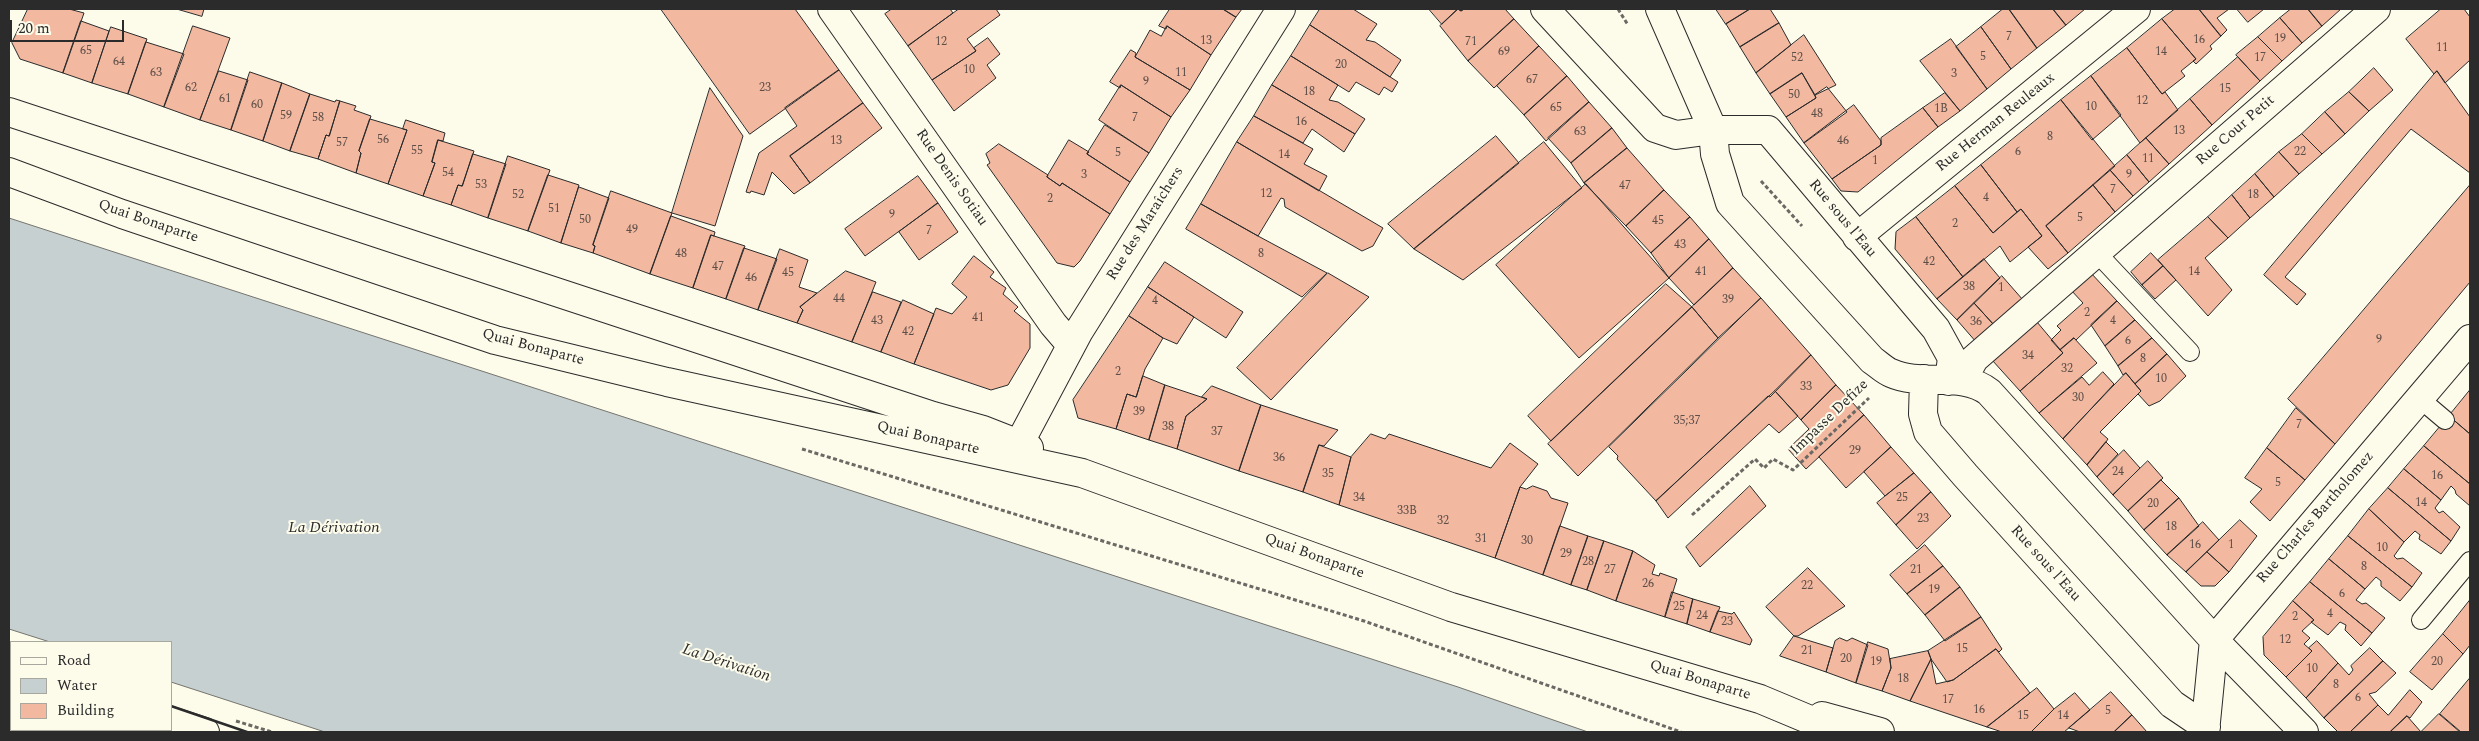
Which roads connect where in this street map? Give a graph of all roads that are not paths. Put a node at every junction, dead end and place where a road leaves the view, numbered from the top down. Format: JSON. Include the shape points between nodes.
{"nodes":[{"id":1,"x":832,"y":9,"type":"edge"},
{"id":2,"x":1280,"y":9,"type":"edge"},
{"id":3,"x":1545,"y":9,"type":"edge"},
{"id":4,"x":1660,"y":9,"type":"edge"},
{"id":5,"x":2136,"y":9,"type":"edge"},
{"id":6,"x":2376,"y":9,"type":"edge"},
{"id":7,"x":9,"y":112,"type":"edge"},
{"id":8,"x":1713,"y":130,"type":"junction"},
{"id":9,"x":9,"y":172,"type":"edge"},
{"id":10,"x":1857,"y":237,"type":"junction"},
{"id":11,"x":2097,"y":254,"type":"junction"},
{"id":12,"x":2470,"y":339,"type":"edge"},
{"id":13,"x":1071,"y":345,"type":"junction"},
{"id":14,"x":2190,"y":352,"type":"dead end"},
{"id":15,"x":1945,"y":380,"type":"junction"},
{"id":16,"x":2419,"y":398,"type":"junction"},
{"id":17,"x":2445,"y":420,"type":"dead end"},
{"id":18,"x":1020,"y":444,"type":"junction"},
{"id":19,"x":1082,"y":473,"type":"junction"},
{"id":20,"x":2470,"y":561,"type":"edge"},
{"id":21,"x":2421,"y":620,"type":"dead end"},
{"id":22,"x":2214,"y":640,"type":"junction"},
{"id":23,"x":1760,"y":700,"type":"junction"},
{"id":24,"x":172,"y":721,"type":"edge"},
{"id":25,"x":2206,"y":730,"type":"edge"},
{"id":26,"x":205,"y":732,"type":"edge"},
{"id":27,"x":1839,"y":732,"type":"edge"},
{"id":28,"x":1880,"y":732,"type":"edge"},
{"id":29,"x":2304,"y":732,"type":"edge"}],
"edges":[{"from":1,"to":13,"type":"street","name":"Rue Denis Sotiau"},
{"from":2,"to":13,"type":"street","name":"Rue des Maraîchers"},
{"from":3,"to":8,"type":"street","name":"Rue sous l'Eau","via":[[1655,128],[1676,134]]},
{"from":4,"to":8,"type":"street"},
{"from":5,"to":10,"type":"street","name":"Rue Herman Reuleaux"},
{"from":6,"to":11,"type":"street","name":"Rue Cour Petit"},
{"from":7,"to":18,"type":"street"},
{"from":8,"to":10,"type":"street","name":"Rue sous l'Eau","via":[[1768,130]]},
{"from":8,"to":15,"type":"street","via":[[1715,154],[1730,203],[1872,360],[1891,374]]},
{"from":9,"to":19,"type":"street","name":"Quai Bonaparte","via":[[122,214],[495,340],[668,382]]},
{"from":10,"to":15,"type":"street","name":"Rue sous l'Eau","via":[[1936,329],[1952,358]]},
{"from":11,"to":14,"type":"lane"},
{"from":11,"to":15,"type":"street","name":"Rue Cour Petit"},
{"from":12,"to":16,"type":"street","name":"Rue Charles Bartholomez"},
{"from":13,"to":18,"type":"street","name":"Rue des Maraîchers"},
{"from":15,"to":22,"type":"street","via":[[1982,386],[1989,392]]},
{"from":15,"to":25,"type":"street","name":"Rue sous l'Eau","via":[[1923,414],[1928,432],[2172,704]]},
{"from":16,"to":17,"type":"lane"},
{"from":16,"to":22,"type":"street","name":"Rue Charles Bartholomez"},
{"from":18,"to":19,"type":"street"},
{"from":19,"to":23,"type":"street","name":"Quai Bonaparte","via":[[1451,607]]},
{"from":20,"to":21,"type":"lane"},
{"from":22,"to":25,"type":"street","name":"Rue sous l'Eau"},
{"from":22,"to":29,"type":"street"},
{"from":23,"to":27,"type":"street","name":"Quai Bonaparte"},
{"from":23,"to":28,"type":"street"},
{"from":24,"to":26,"type":"street"}]}
